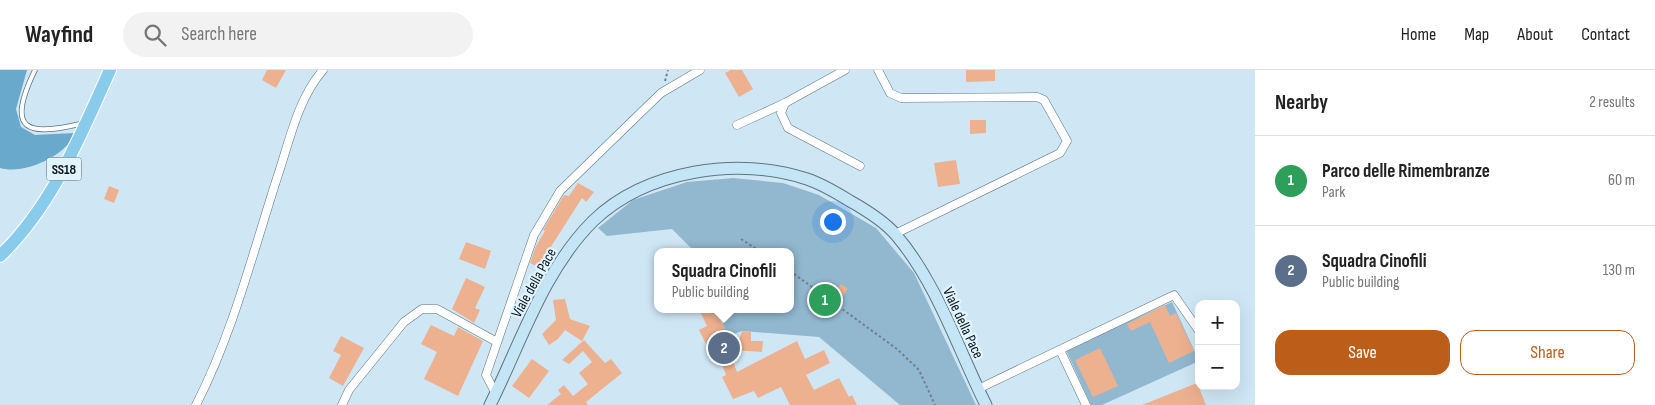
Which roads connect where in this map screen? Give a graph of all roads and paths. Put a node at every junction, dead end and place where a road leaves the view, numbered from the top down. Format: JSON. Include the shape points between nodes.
{"nodes":[{"id":1,"x":35,"y":70,"type":"edge"},
{"id":2,"x":110,"y":70,"type":"edge"},
{"id":3,"x":322,"y":70,"type":"edge"},
{"id":4,"x":700,"y":70,"type":"edge"},
{"id":5,"x":845,"y":70,"type":"edge"},
{"id":6,"x":878,"y":70,"type":"edge"},
{"id":7,"x":785,"y":103,"type":"junction"},
{"id":8,"x":86,"y":123,"type":"junction"},
{"id":9,"x":736,"y":125,"type":"dead end"},
{"id":10,"x":860,"y":166,"type":"dead end"},
{"id":11,"x":895,"y":234,"type":"junction"},
{"id":12,"x":742,"y":239,"type":"dead end"},
{"id":13,"x":755,"y":248,"type":"edge"},
{"id":14,"x":0,"y":256,"type":"edge"},
{"id":15,"x":794,"y":274,"type":"edge"},
{"id":16,"x":1195,"y":325,"type":"edge"},
{"id":17,"x":497,"y":342,"type":"junction"},
{"id":18,"x":1060,"y":350,"type":"junction"},
{"id":19,"x":978,"y":389,"type":"junction"},
{"id":20,"x":493,"y":400,"type":"edge"},
{"id":21,"x":196,"y":405,"type":"edge"},
{"id":22,"x":342,"y":405,"type":"edge"},
{"id":23,"x":935,"y":405,"type":"edge"},
{"id":24,"x":986,"y":405,"type":"edge"},
{"id":25,"x":1086,"y":405,"type":"edge"}],
"edges":[{"from":1,"to":8,"type":"lane","via":[[22,104],[23,122],[28,127],[44,131]]},
{"from":2,"to":8,"type":"main road","number":"SS18"},
{"from":3,"to":21,"type":"street","via":[[301,103],[230,323],[212,373]]},
{"from":4,"to":17,"type":"street","via":[[662,92],[560,191],[534,235]]},
{"from":5,"to":7,"type":"street"},
{"from":6,"to":11,"type":"street","via":[[890,93],[901,98],[1037,97],[1044,100],[1067,141],[1060,153]]},
{"from":7,"to":9,"type":"street"},
{"from":7,"to":10,"type":"street","via":[[781,113],[788,128]]},
{"from":8,"to":14,"type":"main road","number":"SS18","via":[[61,176],[28,226]]},
{"from":11,"to":19,"type":"main road","name":"Viale della Pace","via":[[922,271]]},
{"from":11,"to":20,"type":"main road","name":"Viale della Pace","via":[[868,211],[839,194],[807,179],[768,170],[728,169],[684,175],[644,188],[594,221],[568,251],[548,283]]},
{"from":12,"to":13,"type":"path"},
{"from":15,"to":23,"type":"path","via":[[897,349],[918,370]]},
{"from":16,"to":18,"type":"street","via":[[1174,295]]},
{"from":17,"to":20,"type":"street","via":[[486,376]]},
{"from":17,"to":22,"type":"street","via":[[437,309],[422,308],[404,322],[350,390]]},
{"from":18,"to":19,"type":"street"},
{"from":18,"to":25,"type":"street"},
{"from":19,"to":24,"type":"main road","name":"Viale della Pace"}]}
